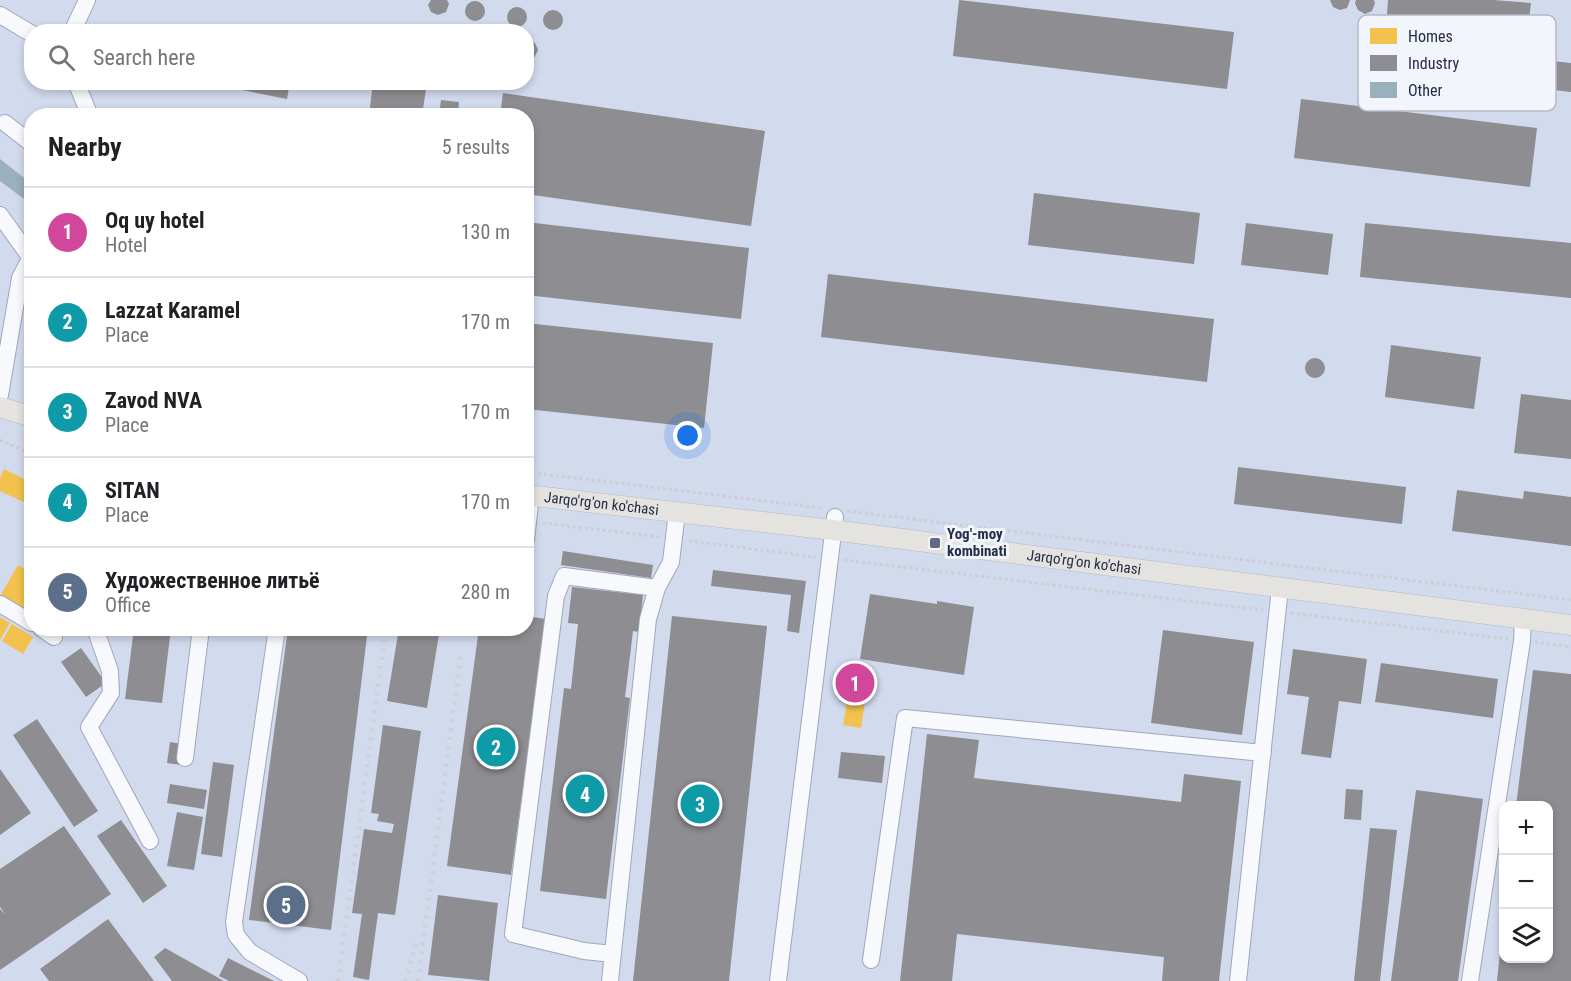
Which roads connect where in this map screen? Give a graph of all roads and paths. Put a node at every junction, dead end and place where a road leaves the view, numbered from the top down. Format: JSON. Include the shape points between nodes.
{"nodes":[{"id":1,"x":87,"y":0,"type":"edge"},
{"id":2,"x":0,"y":15,"type":"edge"},
{"id":3,"x":76,"y":24,"type":"edge"},
{"id":4,"x":24,"y":28,"type":"edge"},
{"id":5,"x":79,"y":90,"type":"edge"},
{"id":6,"x":87,"y":108,"type":"edge"},
{"id":7,"x":5,"y":123,"type":"dead end"},
{"id":8,"x":24,"y":138,"type":"edge"},
{"id":9,"x":0,"y":215,"type":"edge"},
{"id":10,"x":24,"y":247,"type":"edge"},
{"id":11,"x":24,"y":270,"type":"edge"},
{"id":12,"x":0,"y":395,"type":"edge"},
{"id":13,"x":0,"y":407,"type":"edge"},
{"id":14,"x":24,"y":414,"type":"edge"},
{"id":15,"x":0,"y":420,"type":"edge"},
{"id":16,"x":24,"y":428,"type":"edge"},
{"id":17,"x":0,"y":440,"type":"edge"},
{"id":18,"x":24,"y":450,"type":"edge"},
{"id":19,"x":534,"y":473,"type":"edge"},
{"id":20,"x":534,"y":491,"type":"edge"},
{"id":21,"x":534,"y":491,"type":"edge"},
{"id":22,"x":676,"y":512,"type":"junction"},
{"id":23,"x":833,"y":516,"type":"junction"},
{"id":24,"x":534,"y":522,"type":"edge"},
{"id":25,"x":674,"y":539,"type":"junction"},
{"id":26,"x":829,"y":558,"type":"junction"},
{"id":27,"x":657,"y":588,"type":"junction"},
{"id":28,"x":1280,"y":588,"type":"junction"},
{"id":29,"x":1571,"y":600,"type":"edge"},
{"id":30,"x":0,"y":604,"type":"edge"},
{"id":31,"x":1278,"y":611,"type":"junction"},
{"id":32,"x":1571,"y":612,"type":"edge"},
{"id":33,"x":24,"y":618,"type":"edge"},
{"id":34,"x":1523,"y":619,"type":"junction"},
{"id":35,"x":1571,"y":625,"type":"edge"},
{"id":36,"x":97,"y":636,"type":"edge"},
{"id":37,"x":200,"y":636,"type":"edge"},
{"id":38,"x":276,"y":636,"type":"edge"},
{"id":39,"x":1522,"y":641,"type":"junction"},
{"id":40,"x":1571,"y":647,"type":"edge"},
{"id":41,"x":1263,"y":753,"type":"junction"},
{"id":42,"x":185,"y":758,"type":"dead end"},
{"id":43,"x":150,"y":841,"type":"dead end"},
{"id":44,"x":613,"y":954,"type":"junction"},
{"id":45,"x":871,"y":960,"type":"dead end"},
{"id":46,"x":298,"y":981,"type":"edge"},
{"id":47,"x":610,"y":981,"type":"edge"},
{"id":48,"x":778,"y":981,"type":"edge"},
{"id":49,"x":1238,"y":981,"type":"edge"},
{"id":50,"x":1470,"y":981,"type":"edge"}],
"edges":[{"from":1,"to":3,"type":"street"},
{"from":2,"to":4,"type":"street"},
{"from":5,"to":6,"type":"street"},
{"from":7,"to":8,"type":"street"},
{"from":9,"to":10,"type":"street"},
{"from":11,"to":12,"type":"street"},
{"from":13,"to":14,"type":"main road"},
{"from":15,"to":16,"type":"main road"},
{"from":17,"to":18,"type":"path"},
{"from":19,"to":23,"type":"path"},
{"from":20,"to":23,"type":"main road","name":"Jarqo'rg'on ko'chasi"},
{"from":21,"to":22,"type":"main road","name":"Jarqo'rg'on ko'chasi"},
{"from":22,"to":23,"type":"main road","name":"Jarqo'rg'on ko'chasi"},
{"from":22,"to":25,"type":"street"},
{"from":23,"to":26,"type":"street"},
{"from":23,"to":28,"type":"main road","name":"Jarqo'rg'on ko'chasi"},
{"from":23,"to":29,"type":"path"},
{"from":23,"to":32,"type":"main road","name":"Jarqo'rg'on ko'chasi"},
{"from":24,"to":25,"type":"path"},
{"from":25,"to":26,"type":"path"},
{"from":25,"to":27,"type":"street","via":[[671,562]]},
{"from":26,"to":31,"type":"path"},
{"from":26,"to":48,"type":"street"},
{"from":27,"to":44,"type":"street","via":[[648,619]]},
{"from":27,"to":44,"type":"street","via":[[564,576],[556,596],[513,934]]},
{"from":28,"to":31,"type":"street"},
{"from":28,"to":34,"type":"main road","name":"Jarqo'rg'on ko'chasi"},
{"from":30,"to":33,"type":"street"},
{"from":31,"to":39,"type":"path"},
{"from":31,"to":41,"type":"street"},
{"from":34,"to":35,"type":"main road","name":"Jarqo'rg'on ko'chasi"},
{"from":34,"to":39,"type":"street"},
{"from":36,"to":43,"type":"street","via":[[110,671],[111,693],[90,727]]},
{"from":37,"to":42,"type":"street"},
{"from":38,"to":46,"type":"street","via":[[234,922],[236,935],[250,952]]},
{"from":39,"to":40,"type":"path"},
{"from":39,"to":50,"type":"street"},
{"from":41,"to":45,"type":"street","via":[[905,718]]},
{"from":41,"to":49,"type":"street"},
{"from":44,"to":47,"type":"street"}]}
